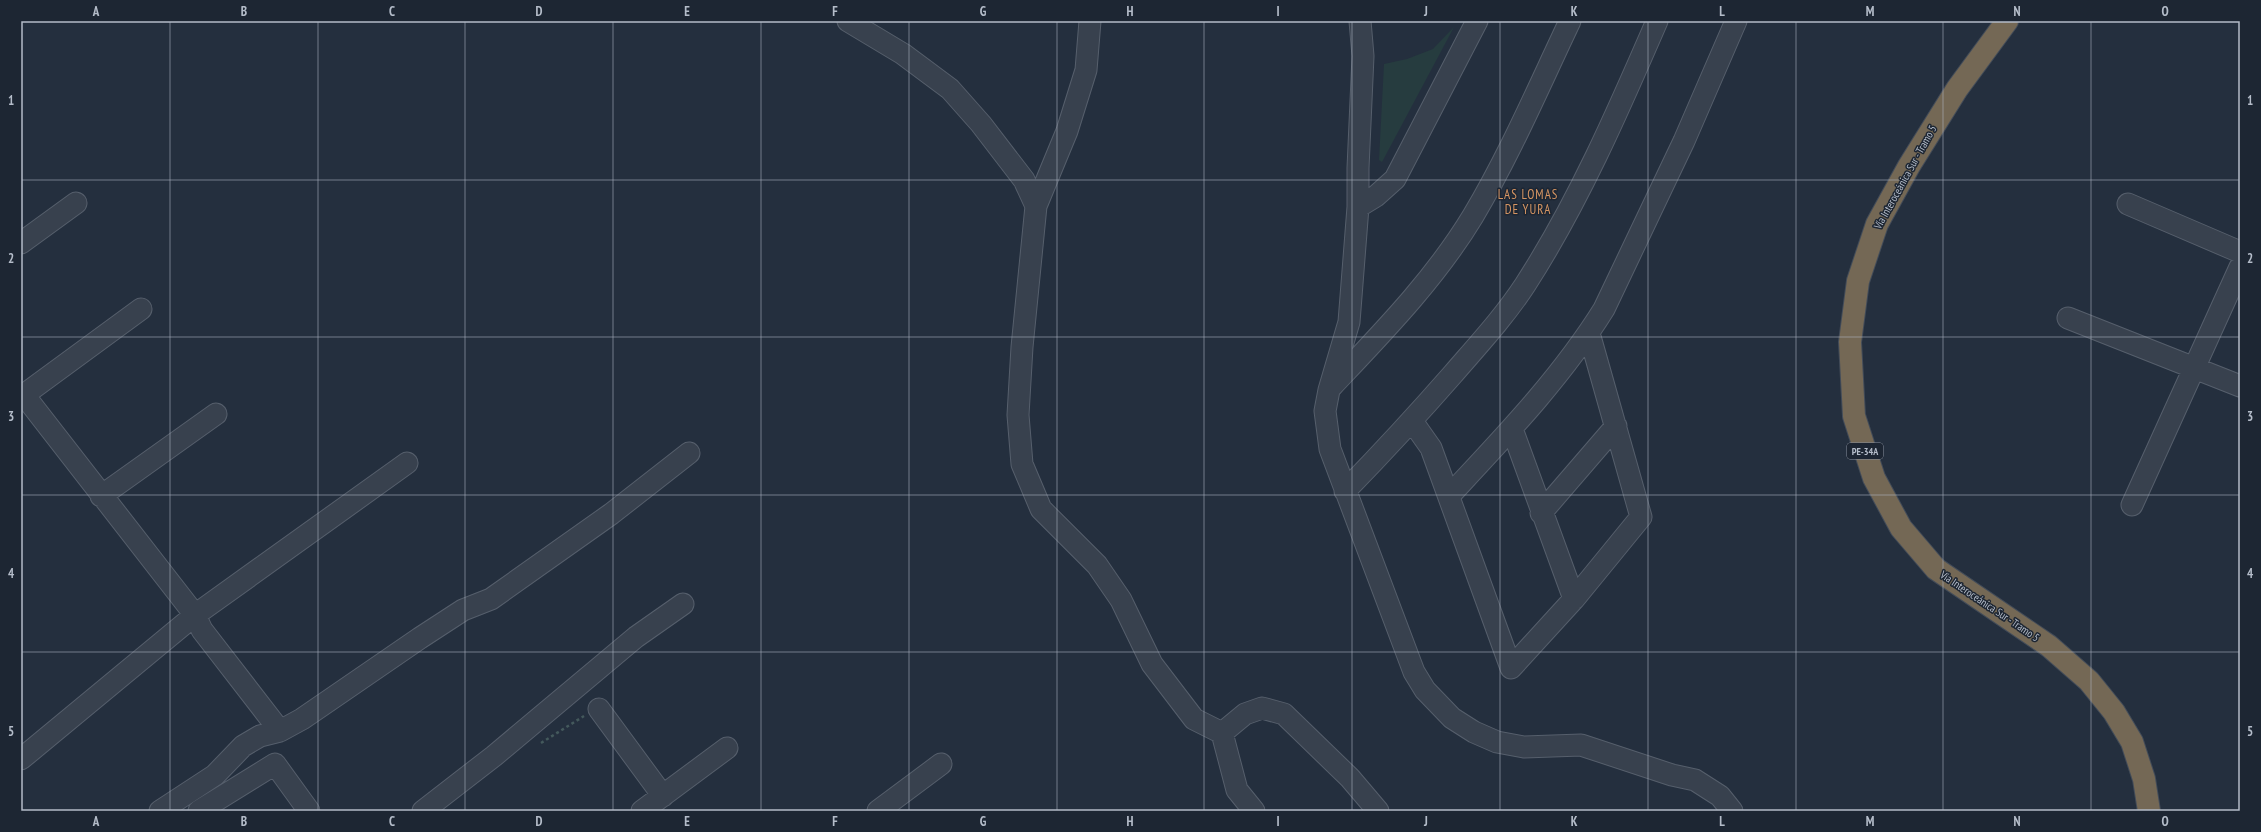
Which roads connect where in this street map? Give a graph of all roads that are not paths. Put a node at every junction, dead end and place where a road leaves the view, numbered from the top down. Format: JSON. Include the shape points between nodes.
{"nodes":[{"id":1,"x":848,"y":21,"type":"edge"},
{"id":2,"x":1090,"y":21,"type":"edge"},
{"id":3,"x":1360,"y":21,"type":"edge"},
{"id":4,"x":1477,"y":21,"type":"edge"},
{"id":5,"x":1570,"y":21,"type":"edge"},
{"id":6,"x":1657,"y":21,"type":"edge"},
{"id":7,"x":1736,"y":21,"type":"edge"},
{"id":8,"x":2007,"y":21,"type":"edge"},
{"id":9,"x":76,"y":203,"type":"dead end"},
{"id":10,"x":2128,"y":204,"type":"dead end"},
{"id":11,"x":1036,"y":206,"type":"junction"},
{"id":12,"x":1358,"y":207,"type":"junction"},
{"id":13,"x":21,"y":243,"type":"edge"},
{"id":14,"x":2240,"y":252,"type":"edge"},
{"id":15,"x":2240,"y":267,"type":"edge"},
{"id":16,"x":142,"y":309,"type":"dead end"},
{"id":17,"x":2068,"y":318,"type":"dead end"},
{"id":18,"x":1589,"y":333,"type":"junction"},
{"id":19,"x":2194,"y":367,"type":"junction"},
{"id":20,"x":2240,"y":386,"type":"edge"},
{"id":21,"x":1329,"y":390,"type":"junction"},
{"id":22,"x":22,"y":396,"type":"edge"},
{"id":23,"x":216,"y":414,"type":"dead end"},
{"id":24,"x":1412,"y":421,"type":"junction"},
{"id":25,"x":1616,"y":426,"type":"junction"},
{"id":26,"x":1512,"y":429,"type":"junction"},
{"id":27,"x":689,"y":453,"type":"dead end"},
{"id":28,"x":407,"y":464,"type":"dead end"},
{"id":29,"x":1345,"y":491,"type":"junction"},
{"id":30,"x":101,"y":496,"type":"junction"},
{"id":31,"x":1449,"y":496,"type":"junction"},
{"id":32,"x":2132,"y":505,"type":"dead end"},
{"id":33,"x":1541,"y":513,"type":"junction"},
{"id":34,"x":1574,"y":599,"type":"junction"},
{"id":35,"x":683,"y":604,"type":"dead end"},
{"id":36,"x":195,"y":615,"type":"junction"},
{"id":37,"x":599,"y":709,"type":"dead end"},
{"id":38,"x":280,"y":732,"type":"junction"},
{"id":39,"x":1222,"y":733,"type":"junction"},
{"id":40,"x":727,"y":748,"type":"dead end"},
{"id":41,"x":21,"y":759,"type":"edge"},
{"id":42,"x":941,"y":764,"type":"dead end"},
{"id":43,"x":663,"y":796,"type":"junction"},
{"id":44,"x":1724,"y":806,"type":"edge"},
{"id":45,"x":160,"y":811,"type":"edge"},
{"id":46,"x":199,"y":811,"type":"edge"},
{"id":47,"x":309,"y":811,"type":"edge"},
{"id":48,"x":423,"y":811,"type":"edge"},
{"id":49,"x":642,"y":811,"type":"edge"},
{"id":50,"x":878,"y":811,"type":"edge"},
{"id":51,"x":1254,"y":811,"type":"edge"},
{"id":52,"x":1378,"y":811,"type":"edge"},
{"id":53,"x":2149,"y":811,"type":"edge"}],
"edges":[{"from":1,"to":11,"type":"street","via":[[903,54],[950,89],[1024,180]]},
{"from":2,"to":11,"type":"street","via":[[1086,70],[1067,131]]},
{"from":3,"to":12,"type":"street","via":[[1363,56]]},
{"from":4,"to":12,"type":"street","via":[[1395,179],[1376,196]]},
{"from":5,"to":21,"type":"street","via":[[1496,175],[1472,217],[1442,262],[1382,333]]},
{"from":6,"to":24,"type":"street","via":[[1614,120],[1558,229],[1525,286],[1500,321]]},
{"from":7,"to":18,"type":"street","via":[[1623,272]]},
{"from":8,"to":53,"type":"highway","name":"Vía Interoceánica Sur - Tramo 5","number":"PE-34A","via":[[1957,89],[1909,166],[1877,224],[1858,281],[1850,342],[1854,416],[1874,478],[1901,528],[1936,569],[2049,646],[2089,680],[2114,712],[2132,742],[2144,779]]},
{"from":9,"to":13,"type":"street"},
{"from":10,"to":14,"type":"street"},
{"from":11,"to":39,"type":"street","via":[[1018,415],[1022,464],[1041,509],[1097,565],[1120,600],[1152,664],[1194,719]]},
{"from":12,"to":21,"type":"street","via":[[1349,322]]},
{"from":15,"to":19,"type":"street"},
{"from":16,"to":22,"type":"street"},
{"from":17,"to":19,"type":"street"},
{"from":18,"to":25,"type":"street"},
{"from":18,"to":26,"type":"street"},
{"from":19,"to":20,"type":"street"},
{"from":19,"to":32,"type":"street"},
{"from":21,"to":29,"type":"street","via":[[1326,411],[1330,449]]},
{"from":22,"to":30,"type":"street"},
{"from":23,"to":30,"type":"street"},
{"from":24,"to":29,"type":"street"},
{"from":24,"to":31,"type":"street","via":[[1430,448]]},
{"from":25,"to":33,"type":"street"},
{"from":25,"to":34,"type":"street","via":[[1641,517]]},
{"from":26,"to":31,"type":"street"},
{"from":26,"to":33,"type":"street"},
{"from":27,"to":38,"type":"street","via":[[612,514],[491,599],[464,610],[317,710]]},
{"from":28,"to":36,"type":"street"},
{"from":29,"to":44,"type":"street","via":[[1414,672],[1425,690],[1452,718],[1497,742],[1524,747],[1581,745],[1695,780]]},
{"from":30,"to":36,"type":"street"},
{"from":31,"to":34,"type":"street","via":[[1511,668]]},
{"from":33,"to":34,"type":"street"},
{"from":35,"to":48,"type":"street","via":[[636,636]]},
{"from":36,"to":38,"type":"street","via":[[202,630]]},
{"from":36,"to":41,"type":"street"},
{"from":37,"to":43,"type":"street"},
{"from":38,"to":45,"type":"street","via":[[260,736],[243,746],[215,775]]},
{"from":39,"to":51,"type":"street","via":[[1237,790]]},
{"from":39,"to":52,"type":"street","via":[[1246,714],[1262,708],[1284,714],[1350,778]]},
{"from":40,"to":43,"type":"street"},
{"from":42,"to":50,"type":"street"},
{"from":43,"to":49,"type":"street"},
{"from":46,"to":47,"type":"street","via":[[274,764]]}]}
